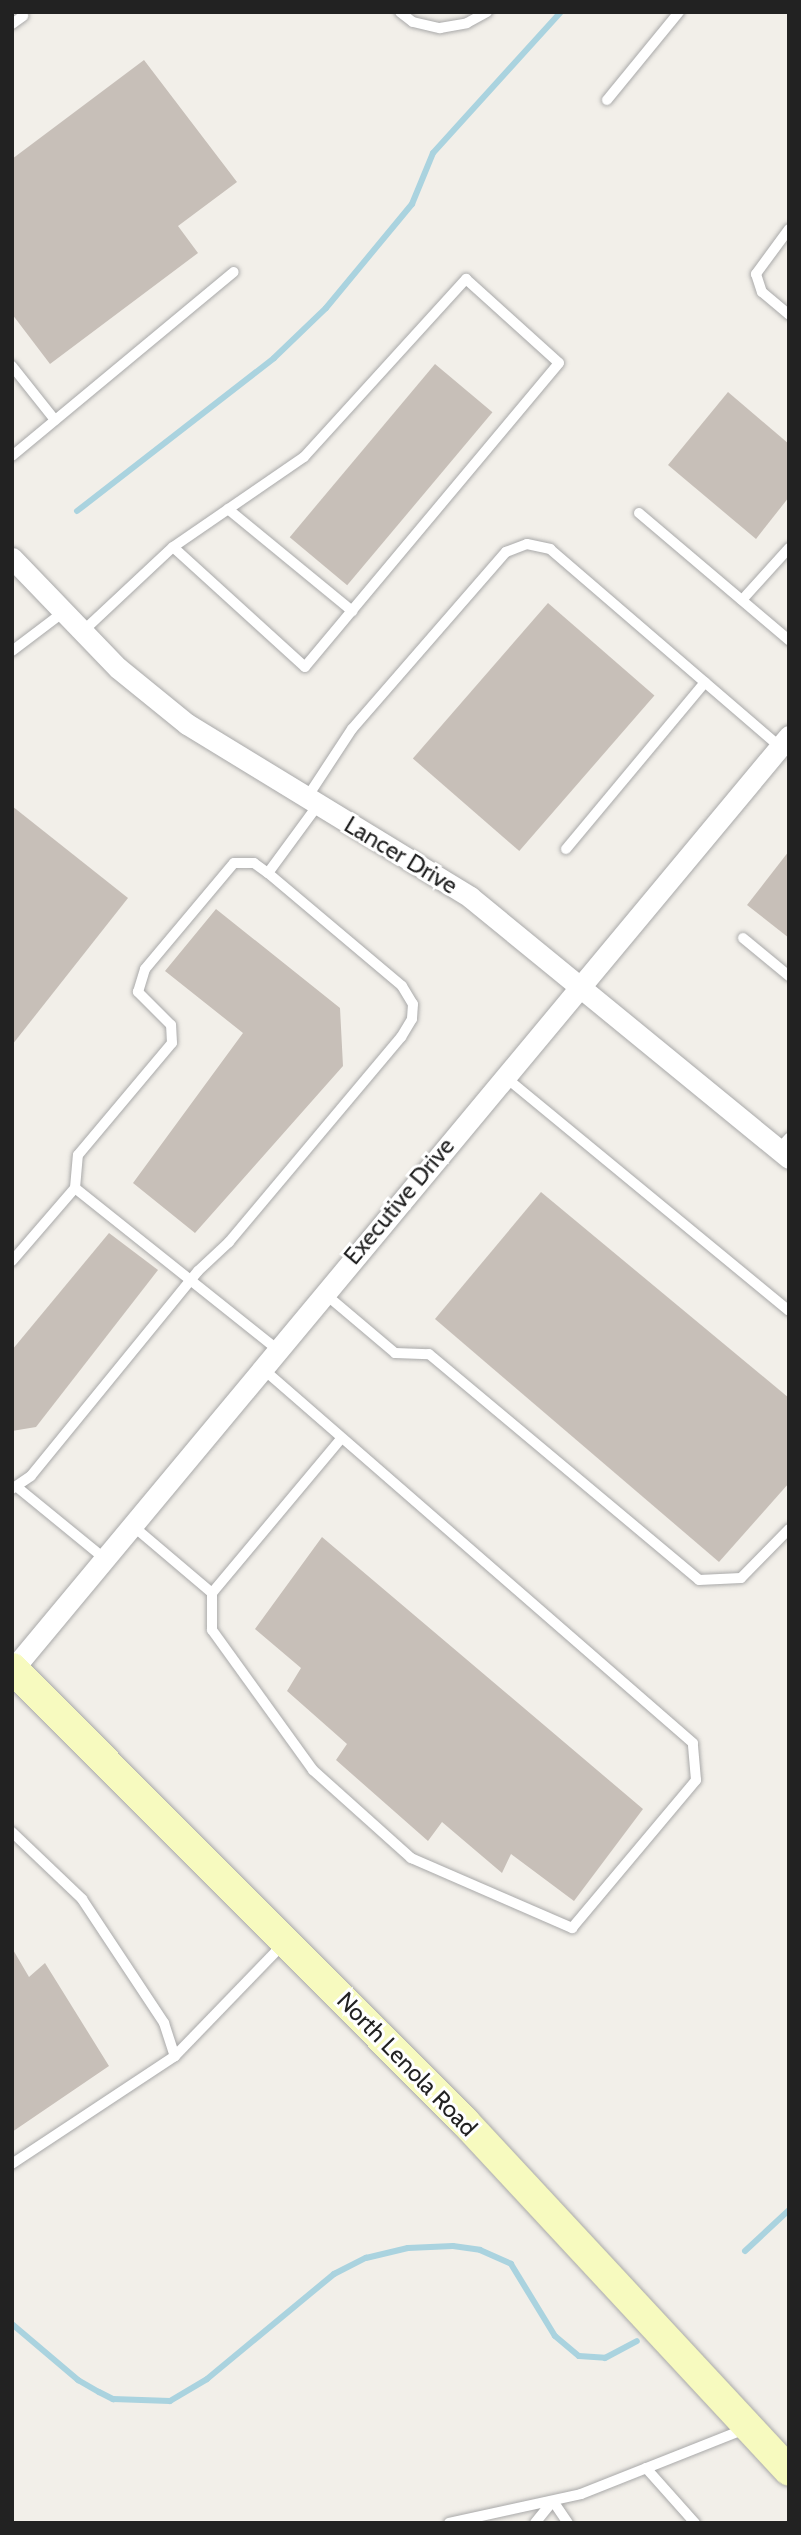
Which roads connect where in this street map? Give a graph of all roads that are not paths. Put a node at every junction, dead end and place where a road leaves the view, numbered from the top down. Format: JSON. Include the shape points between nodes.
{"nodes":[{"id":1,"x":400,"y":12,"type":"edge"},
{"id":2,"x":487,"y":12,"type":"edge"},
{"id":3,"x":679,"y":12,"type":"edge"},
{"id":4,"x":23,"y":16,"type":"dead end"},
{"id":5,"x":12,"y":24,"type":"edge"},
{"id":6,"x":607,"y":100,"type":"dead end"},
{"id":7,"x":789,"y":229,"type":"edge"},
{"id":8,"x":234,"y":272,"type":"dead end"},
{"id":9,"x":789,"y":315,"type":"edge"},
{"id":10,"x":12,"y":366,"type":"edge"},
{"id":11,"x":55,"y":420,"type":"junction"},
{"id":12,"x":12,"y":456,"type":"edge"},
{"id":13,"x":228,"y":509,"type":"junction"},
{"id":14,"x":639,"y":513,"type":"dead end"},
{"id":15,"x":173,"y":547,"type":"junction"},
{"id":16,"x":789,"y":548,"type":"edge"},
{"id":17,"x":12,"y":558,"type":"edge"},
{"id":18,"x":742,"y":600,"type":"junction"},
{"id":19,"x":352,"y":611,"type":"junction"},
{"id":20,"x":62,"y":613,"type":"junction"},
{"id":21,"x":81,"y":633,"type":"junction"},
{"id":22,"x":789,"y":640,"type":"edge"},
{"id":23,"x":12,"y":651,"type":"edge"},
{"id":24,"x":705,"y":682,"type":"junction"},
{"id":25,"x":784,"y":742,"type":"edge"},
{"id":26,"x":312,"y":802,"type":"junction"},
{"id":27,"x":566,"y":849,"type":"dead end"},
{"id":28,"x":268,"y":873,"type":"junction"},
{"id":29,"x":743,"y":938,"type":"dead end"},
{"id":30,"x":789,"y":975,"type":"edge"},
{"id":31,"x":579,"y":985,"type":"junction"},
{"id":32,"x":504,"y":1076,"type":"junction"},
{"id":33,"x":785,"y":1148,"type":"edge"},
{"id":34,"x":75,"y":1188,"type":"junction"},
{"id":35,"x":12,"y":1261,"type":"edge"},
{"id":36,"x":191,"y":1279,"type":"junction"},
{"id":37,"x":324,"y":1293,"type":"junction"},
{"id":38,"x":789,"y":1311,"type":"edge"},
{"id":39,"x":278,"y":1350,"type":"junction"},
{"id":40,"x":262,"y":1368,"type":"junction"},
{"id":41,"x":340,"y":1440,"type":"junction"},
{"id":42,"x":15,"y":1488,"type":"edge"},
{"id":43,"x":133,"y":1526,"type":"junction"},
{"id":44,"x":789,"y":1528,"type":"edge"},
{"id":45,"x":105,"y":1559,"type":"junction"},
{"id":46,"x":212,"y":1592,"type":"junction"},
{"id":47,"x":13,"y":1669,"type":"edge"},
{"id":48,"x":12,"y":1832,"type":"edge"},
{"id":49,"x":286,"y":1941,"type":"junction"},
{"id":50,"x":174,"y":2056,"type":"junction"},
{"id":51,"x":12,"y":2164,"type":"edge"},
{"id":52,"x":748,"y":2427,"type":"junction"},
{"id":53,"x":646,"y":2468,"type":"junction"},
{"id":54,"x":789,"y":2471,"type":"edge"},
{"id":55,"x":552,"y":2501,"type":"junction"},
{"id":56,"x":449,"y":2523,"type":"edge"},
{"id":57,"x":535,"y":2523,"type":"edge"},
{"id":58,"x":568,"y":2523,"type":"edge"},
{"id":59,"x":695,"y":2523,"type":"edge"}],
"edges":[{"from":1,"to":2,"type":"lane","via":[[414,22],[440,28],[467,23]]},
{"from":3,"to":6,"type":"lane"},
{"from":4,"to":5,"type":"lane"},
{"from":7,"to":9,"type":"lane","via":[[756,274],[762,292]]},
{"from":8,"to":11,"type":"lane"},
{"from":10,"to":11,"type":"lane"},
{"from":11,"to":12,"type":"lane"},
{"from":13,"to":15,"type":"lane"},
{"from":13,"to":19,"type":"lane"},
{"from":13,"to":19,"type":"lane","via":[[304,457],[466,279],[559,363]]},
{"from":14,"to":18,"type":"lane"},
{"from":15,"to":19,"type":"lane","via":[[305,667]]},
{"from":15,"to":21,"type":"lane"},
{"from":16,"to":18,"type":"lane"},
{"from":17,"to":20,"type":"street","name":"Lancer Drive"},
{"from":18,"to":22,"type":"lane"},
{"from":20,"to":21,"type":"street","name":"Lancer Drive"},
{"from":20,"to":23,"type":"lane"},
{"from":21,"to":26,"type":"street","name":"Lancer Drive","via":[[187,724]]},
{"from":24,"to":25,"type":"lane"},
{"from":24,"to":26,"type":"lane","via":[[550,550],[514,547],[352,729]]},
{"from":24,"to":27,"type":"lane"},
{"from":25,"to":31,"type":"street","name":"Executive Drive"},
{"from":26,"to":28,"type":"lane"},
{"from":26,"to":31,"type":"street","name":"Lancer Drive","via":[[446,880]]},
{"from":28,"to":34,"type":"lane","via":[[254,863],[234,863],[145,969],[138,992],[171,1025],[172,1043],[78,1155]]},
{"from":28,"to":36,"type":"lane","via":[[402,986],[413,1004],[412,1019],[229,1242]]},
{"from":29,"to":30,"type":"lane"},
{"from":31,"to":32,"type":"street","name":"Executive Drive"},
{"from":31,"to":33,"type":"street","name":"Lancer Drive"},
{"from":32,"to":37,"type":"street","name":"Executive Drive"},
{"from":32,"to":38,"type":"lane"},
{"from":34,"to":35,"type":"lane"},
{"from":34,"to":36,"type":"lane"},
{"from":36,"to":39,"type":"lane"},
{"from":36,"to":42,"type":"lane"},
{"from":37,"to":39,"type":"street","name":"Executive Drive"},
{"from":37,"to":44,"type":"lane","via":[[395,1353],[429,1354],[699,1580],[741,1578]]},
{"from":39,"to":40,"type":"street","name":"Executive Drive"},
{"from":40,"to":41,"type":"lane"},
{"from":40,"to":43,"type":"street","name":"Executive Drive"},
{"from":41,"to":46,"type":"lane"},
{"from":41,"to":46,"type":"lane","via":[[693,1743],[696,1780],[572,1928],[411,1858],[313,1770],[212,1630]]},
{"from":42,"to":45,"type":"lane"},
{"from":43,"to":45,"type":"street","name":"Executive Drive"},
{"from":43,"to":46,"type":"lane"},
{"from":45,"to":47,"type":"street","name":"Executive Drive"},
{"from":47,"to":49,"type":"main road","name":"North Lenola Road"},
{"from":48,"to":50,"type":"lane","via":[[82,1899],[164,2023]]},
{"from":49,"to":50,"type":"lane"},
{"from":49,"to":52,"type":"main road","name":"North Lenola Road","via":[[593,2257]]},
{"from":50,"to":51,"type":"lane"},
{"from":52,"to":53,"type":"lane"},
{"from":52,"to":54,"type":"main road","name":"North Lenola Road"},
{"from":53,"to":55,"type":"lane"},
{"from":53,"to":59,"type":"lane"},
{"from":55,"to":56,"type":"lane"},
{"from":55,"to":57,"type":"lane"},
{"from":55,"to":58,"type":"lane"}]}
